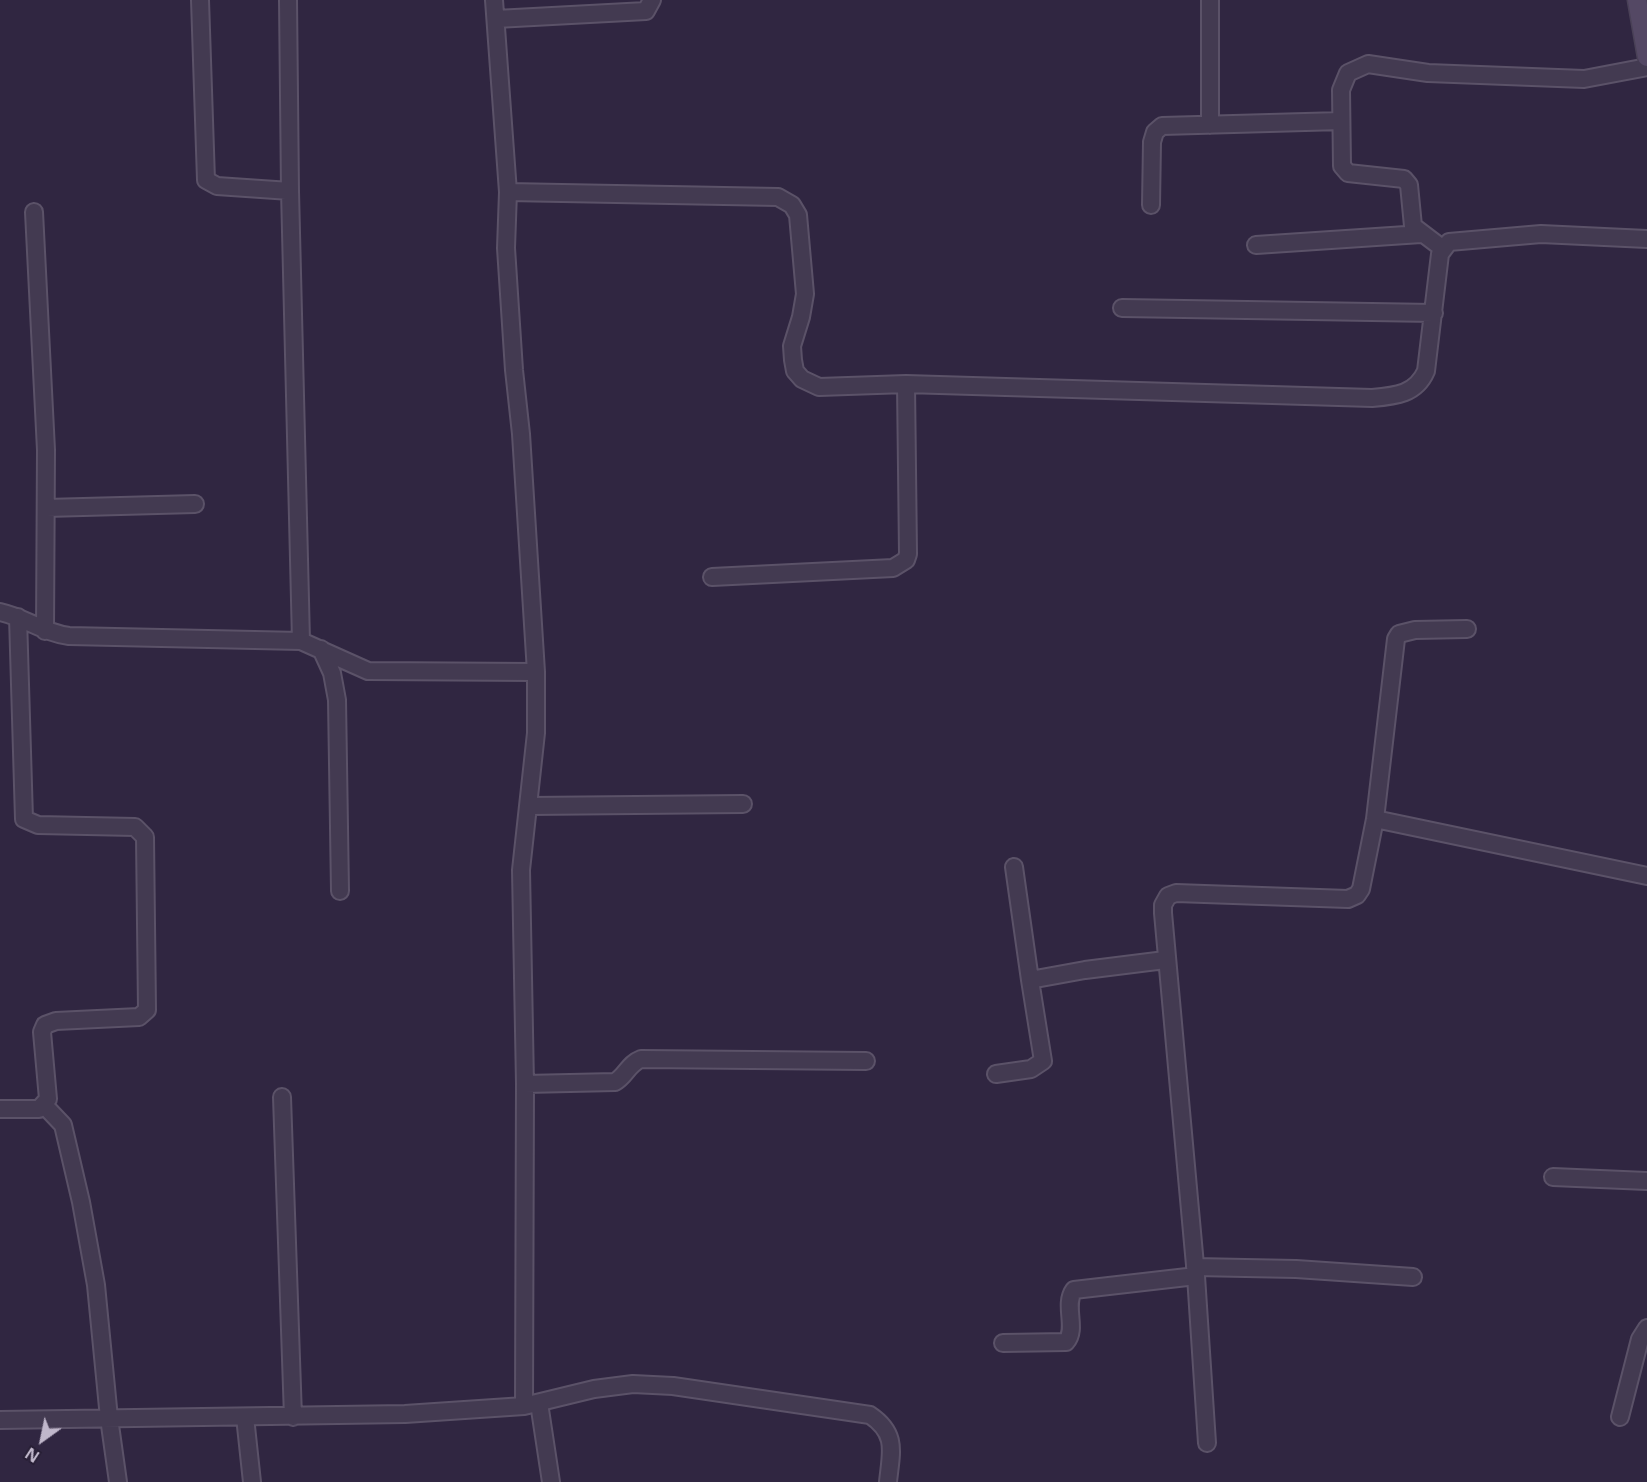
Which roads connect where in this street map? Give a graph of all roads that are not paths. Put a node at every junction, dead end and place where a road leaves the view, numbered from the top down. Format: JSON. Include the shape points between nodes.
{"nodes":[{"id":1,"x":200,"y":0,"type":"edge"},
{"id":2,"x":288,"y":0,"type":"edge"},
{"id":3,"x":494,"y":0,"type":"edge"},
{"id":4,"x":652,"y":0,"type":"edge"},
{"id":5,"x":1210,"y":0,"type":"edge"},
{"id":6,"x":1636,"y":0,"type":"edge"},
{"id":7,"x":496,"y":19,"type":"junction"},
{"id":8,"x":1647,"y":57,"type":"edge"},
{"id":9,"x":1647,"y":67,"type":"edge"},
{"id":10,"x":1341,"y":121,"type":"junction"},
{"id":11,"x":1210,"y":125,"type":"junction"},
{"id":12,"x":290,"y":191,"type":"junction"},
{"id":13,"x":508,"y":192,"type":"junction"},
{"id":14,"x":1151,"y":205,"type":"dead end"},
{"id":15,"x":34,"y":212,"type":"dead end"},
{"id":16,"x":1421,"y":234,"type":"junction"},
{"id":17,"x":1647,"y":239,"type":"edge"},
{"id":18,"x":1256,"y":244,"type":"dead end"},
{"id":19,"x":1442,"y":248,"type":"junction"},
{"id":20,"x":1122,"y":308,"type":"dead end"},
{"id":21,"x":1434,"y":313,"type":"junction"},
{"id":22,"x":906,"y":384,"type":"junction"},
{"id":23,"x":195,"y":504,"type":"dead end"},
{"id":24,"x":46,"y":508,"type":"junction"},
{"id":25,"x":712,"y":577,"type":"dead end"},
{"id":26,"x":0,"y":612,"type":"edge"},
{"id":27,"x":18,"y":617,"type":"junction"},
{"id":28,"x":1467,"y":628,"type":"dead end"},
{"id":29,"x":45,"y":631,"type":"junction"},
{"id":30,"x":301,"y":641,"type":"junction"},
{"id":31,"x":321,"y":649,"type":"junction"},
{"id":32,"x":536,"y":672,"type":"junction"},
{"id":33,"x":743,"y":804,"type":"dead end"},
{"id":34,"x":529,"y":806,"type":"junction"},
{"id":35,"x":1375,"y":819,"type":"junction"},
{"id":36,"x":1014,"y":867,"type":"dead end"},
{"id":37,"x":1647,"y":876,"type":"edge"},
{"id":38,"x":340,"y":891,"type":"dead end"},
{"id":39,"x":1165,"y":960,"type":"junction"},
{"id":40,"x":1030,"y":981,"type":"junction"},
{"id":41,"x":866,"y":1061,"type":"dead end"},
{"id":42,"x":996,"y":1074,"type":"dead end"},
{"id":43,"x":525,"y":1084,"type":"junction"},
{"id":44,"x":282,"y":1097,"type":"dead end"},
{"id":45,"x":44,"y":1105,"type":"junction"},
{"id":46,"x":0,"y":1109,"type":"edge"},
{"id":47,"x":1553,"y":1177,"type":"dead end"},
{"id":48,"x":1647,"y":1181,"type":"edge"},
{"id":49,"x":1195,"y":1272,"type":"junction"},
{"id":50,"x":1413,"y":1277,"type":"dead end"},
{"id":51,"x":1647,"y":1328,"type":"edge"},
{"id":52,"x":1003,"y":1343,"type":"dead end"},
{"id":53,"x":531,"y":1405,"type":"junction"},
{"id":54,"x":244,"y":1417,"type":"junction"},
{"id":55,"x":293,"y":1417,"type":"junction"},
{"id":56,"x":1620,"y":1417,"type":"dead end"},
{"id":57,"x":109,"y":1418,"type":"junction"},
{"id":58,"x":0,"y":1420,"type":"edge"},
{"id":59,"x":1207,"y":1443,"type":"dead end"},
{"id":60,"x":118,"y":1482,"type":"edge"},
{"id":61,"x":252,"y":1482,"type":"edge"},
{"id":62,"x":551,"y":1482,"type":"edge"},
{"id":63,"x":888,"y":1482,"type":"edge"}],
"edges":[{"from":1,"to":12,"type":"street","via":[[206,180],[217,186]]},
{"from":2,"to":12,"type":"street"},
{"from":3,"to":7,"type":"street"},
{"from":4,"to":7,"type":"street","via":[[646,11]]},
{"from":5,"to":11,"type":"street"},
{"from":6,"to":8,"type":"main road"},
{"from":7,"to":13,"type":"street"},
{"from":9,"to":10,"type":"street","via":[[1584,79],[1428,73],[1368,64],[1348,73],[1344,81]]},
{"from":10,"to":11,"type":"street"},
{"from":10,"to":16,"type":"street","via":[[1342,166],[1348,173],[1404,179],[1409,185],[1412,223]]},
{"from":11,"to":14,"type":"street","via":[[1162,126],[1155,132]]},
{"from":12,"to":30,"type":"street"},
{"from":13,"to":22,"type":"street","via":[[778,197],[792,205],[798,215],[805,294],[792,346],[795,371],[819,387]]},
{"from":13,"to":32,"type":"street","via":[[506,248]]},
{"from":15,"to":24,"type":"street"},
{"from":16,"to":18,"type":"street"},
{"from":16,"to":19,"type":"street"},
{"from":17,"to":19,"type":"street","via":[[1541,234],[1456,241]]},
{"from":19,"to":21,"type":"street"},
{"from":20,"to":21,"type":"street"},
{"from":21,"to":22,"type":"street","via":[[1421,382],[1396,396]]},
{"from":22,"to":25,"type":"street","via":[[906,560],[893,568]]},
{"from":23,"to":24,"type":"street"},
{"from":24,"to":29,"type":"street"},
{"from":26,"to":27,"type":"street"},
{"from":27,"to":29,"type":"street"},
{"from":27,"to":45,"type":"street","via":[[24,819],[38,825],[135,827],[145,837],[146,1013],[139,1017],[56,1021],[45,1025],[42,1032],[48,1099]]},
{"from":28,"to":35,"type":"street","via":[[1415,630],[1399,634],[1396,639]]},
{"from":29,"to":30,"type":"street","via":[[78,637]]},
{"from":30,"to":31,"type":"street"},
{"from":31,"to":32,"type":"street","via":[[368,671]]},
{"from":31,"to":38,"type":"street","via":[[332,673],[337,700]]},
{"from":32,"to":34,"type":"street","via":[[536,733]]},
{"from":33,"to":34,"type":"street"},
{"from":34,"to":43,"type":"street","via":[[521,870]]},
{"from":35,"to":37,"type":"street"},
{"from":35,"to":39,"type":"street","via":[[1361,889],[1353,897],[1176,893],[1162,905]]},
{"from":36,"to":40,"type":"street"},
{"from":39,"to":40,"type":"street"},
{"from":39,"to":49,"type":"street"},
{"from":40,"to":42,"type":"street","via":[[1043,1061],[1031,1069]]},
{"from":41,"to":43,"type":"street","via":[[641,1059],[633,1062],[615,1082]]},
{"from":43,"to":53,"type":"street"},
{"from":44,"to":55,"type":"street"},
{"from":45,"to":46,"type":"street","via":[[39,1109]]},
{"from":45,"to":57,"type":"street","via":[[63,1125],[81,1202],[96,1285]]},
{"from":47,"to":48,"type":"street"},
{"from":49,"to":50,"type":"street","via":[[1296,1269]]},
{"from":49,"to":52,"type":"street","via":[[1074,1290],[1070,1296],[1070,1336],[1066,1342]]},
{"from":49,"to":59,"type":"street"},
{"from":51,"to":56,"type":"street","via":[[1640,1339]]},
{"from":53,"to":55,"type":"street"},
{"from":53,"to":62,"type":"street"},
{"from":53,"to":63,"type":"street","via":[[633,1384],[673,1386],[870,1415],[884,1425],[890,1437]]},
{"from":54,"to":55,"type":"street"},
{"from":54,"to":57,"type":"street"},
{"from":54,"to":61,"type":"street"},
{"from":57,"to":58,"type":"street"},
{"from":57,"to":60,"type":"street"}]}
